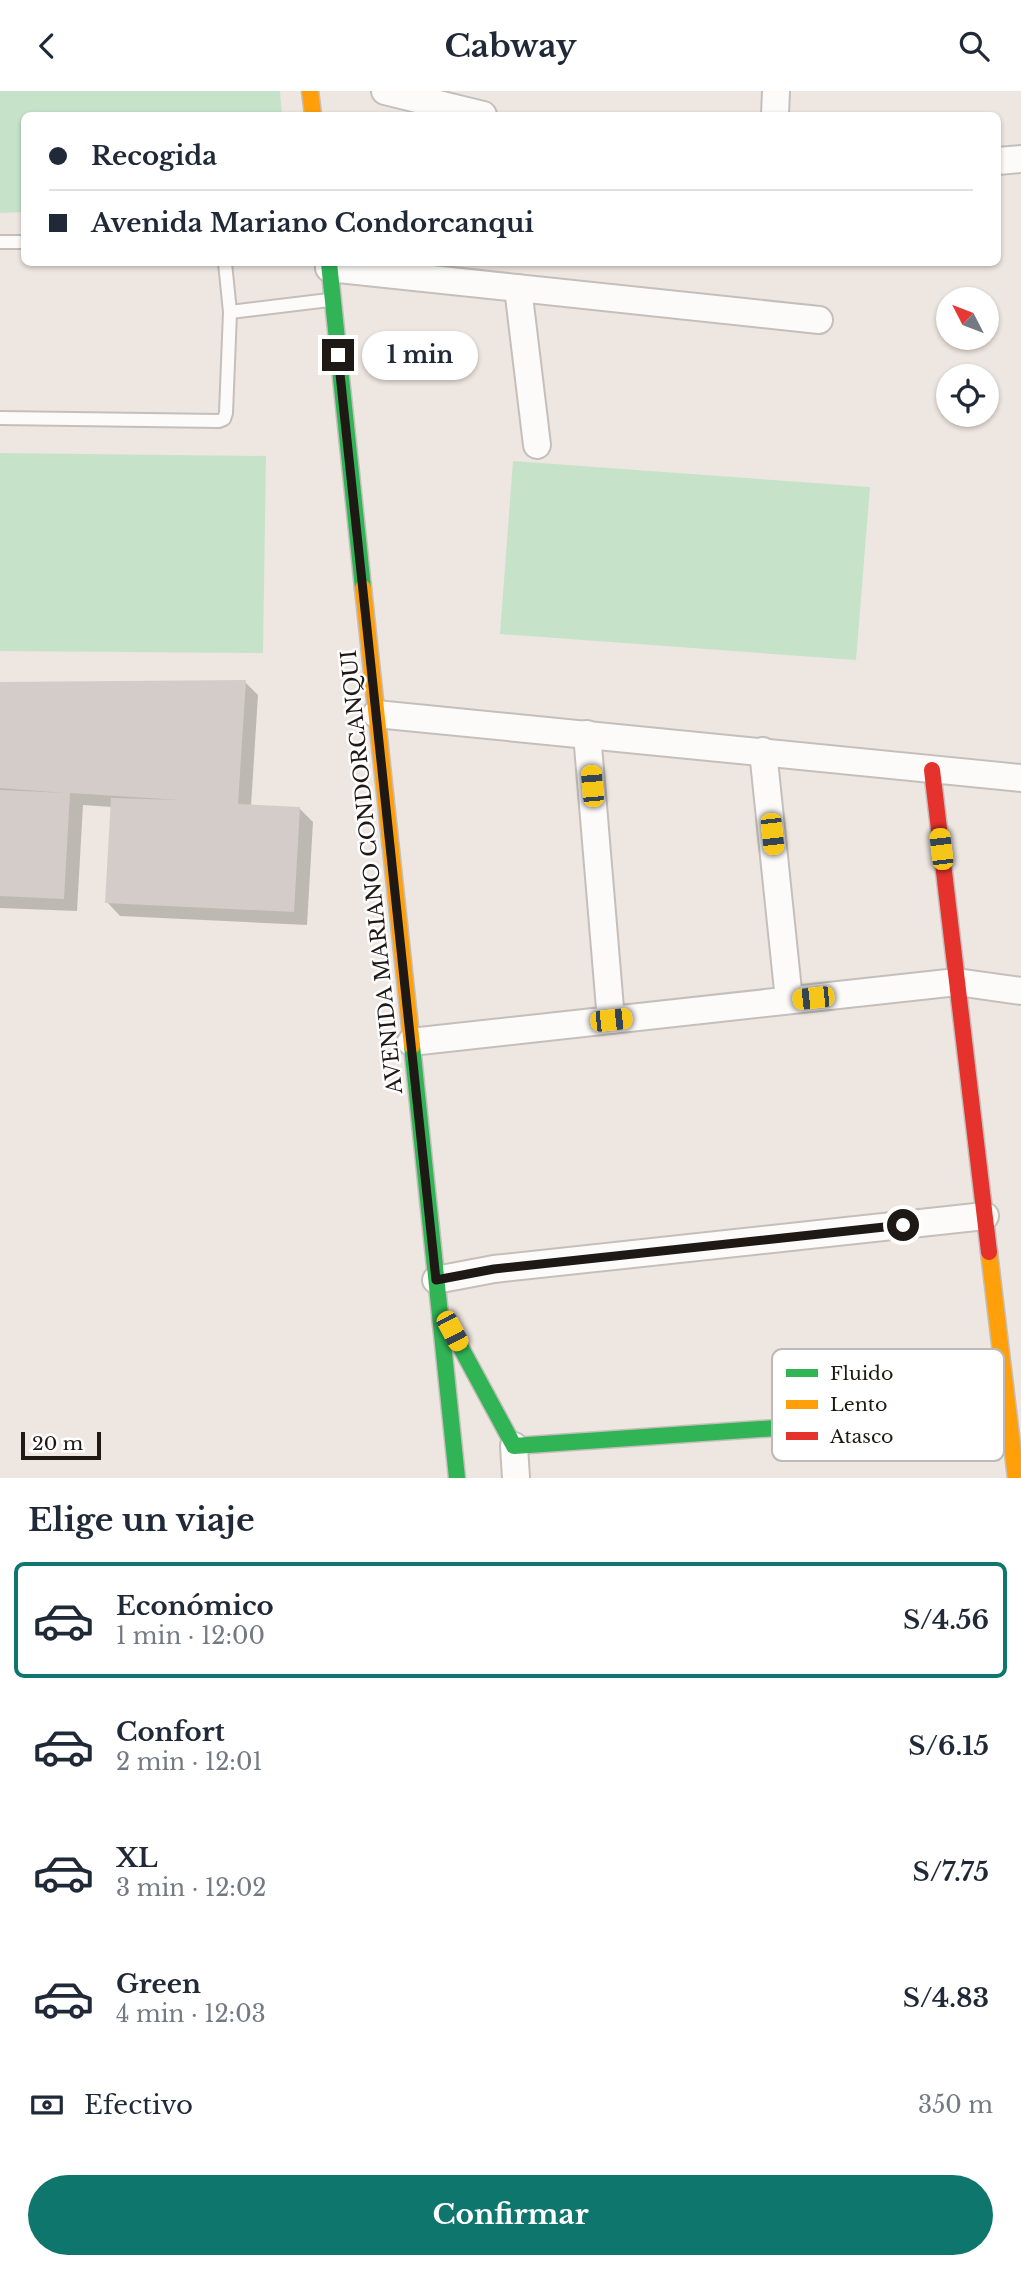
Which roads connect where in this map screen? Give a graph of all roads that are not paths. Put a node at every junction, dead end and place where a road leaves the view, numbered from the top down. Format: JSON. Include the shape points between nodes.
{"nodes":[{"id":1,"x":310,"y":91,"type":"edge"},
{"id":2,"x":385,"y":91,"type":"edge"},
{"id":3,"x":776,"y":91,"type":"edge"},
{"id":4,"x":313,"y":112,"type":"edge"},
{"id":5,"x":471,"y":112,"type":"edge"},
{"id":6,"x":775,"y":112,"type":"edge"},
{"id":7,"x":1021,"y":159,"type":"edge"},
{"id":8,"x":1001,"y":161,"type":"edge"},
{"id":9,"x":0,"y":242,"type":"edge"},
{"id":10,"x":21,"y":242,"type":"edge"},
{"id":11,"x":225,"y":266,"type":"edge"},
{"id":12,"x":329,"y":266,"type":"edge"},
{"id":13,"x":337,"y":266,"type":"edge"},
{"id":14,"x":518,"y":288,"type":"junction"},
{"id":15,"x":332,"y":300,"type":"junction"},
{"id":16,"x":230,"y":312,"type":"junction"},
{"id":17,"x":818,"y":320,"type":"dead end"},
{"id":18,"x":0,"y":418,"type":"edge"},
{"id":19,"x":537,"y":445,"type":"dead end"},
{"id":20,"x":376,"y":714,"type":"junction"},
{"id":21,"x":587,"y":734,"type":"junction"},
{"id":22,"x":763,"y":751,"type":"junction"},
{"id":23,"x":932,"y":770,"type":"junction"},
{"id":24,"x":1021,"y":778,"type":"edge"},
{"id":25,"x":957,"y":982,"type":"junction"},
{"id":26,"x":1021,"y":991,"type":"edge"},
{"id":27,"x":789,"y":1000,"type":"junction"},
{"id":28,"x":611,"y":1020,"type":"junction"},
{"id":29,"x":411,"y":1042,"type":"junction"},
{"id":30,"x":985,"y":1216,"type":"junction"},
{"id":31,"x":436,"y":1280,"type":"junction"},
{"id":32,"x":439,"y":1308,"type":"junction"},
{"id":33,"x":1001,"y":1349,"type":"edge"},
{"id":34,"x":1004,"y":1378,"type":"edge"},
{"id":35,"x":1004,"y":1412,"type":"edge"},
{"id":36,"x":1008,"y":1412,"type":"junction"},
{"id":37,"x":772,"y":1428,"type":"edge"},
{"id":38,"x":514,"y":1446,"type":"junction"},
{"id":39,"x":457,"y":1478,"type":"edge"},
{"id":40,"x":516,"y":1478,"type":"edge"},
{"id":41,"x":1016,"y":1478,"type":"edge"}],
"edges":[{"from":1,"to":4,"type":"street"},
{"from":2,"to":5,"type":"street"},
{"from":3,"to":6,"type":"street"},
{"from":7,"to":8,"type":"street"},
{"from":9,"to":10,"type":"lane"},
{"from":11,"to":16,"type":"lane"},
{"from":12,"to":15,"type":"street","name":"AVENIDA MARIANO CONDORCANQUI"},
{"from":13,"to":14,"type":"street"},
{"from":14,"to":17,"type":"street"},
{"from":14,"to":19,"type":"street"},
{"from":15,"to":16,"type":"lane"},
{"from":15,"to":20,"type":"street","name":"AVENIDA MARIANO CONDORCANQUI"},
{"from":16,"to":18,"type":"lane","via":[[224,419]]},
{"from":20,"to":21,"type":"street"},
{"from":20,"to":29,"type":"street","name":"AVENIDA MARIANO CONDORCANQUI"},
{"from":21,"to":22,"type":"street"},
{"from":21,"to":28,"type":"street"},
{"from":22,"to":23,"type":"street"},
{"from":22,"to":27,"type":"street"},
{"from":23,"to":24,"type":"street"},
{"from":23,"to":25,"type":"street"},
{"from":25,"to":26,"type":"street"},
{"from":25,"to":27,"type":"street"},
{"from":25,"to":30,"type":"street"},
{"from":27,"to":28,"type":"street"},
{"from":28,"to":29,"type":"street"},
{"from":29,"to":31,"type":"street","name":"AVENIDA MARIANO CONDORCANQUI"},
{"from":30,"to":31,"type":"street","via":[[494,1269]]},
{"from":30,"to":33,"type":"street"},
{"from":31,"to":32,"type":"street","name":"AVENIDA MARIANO CONDORCANQUI"},
{"from":32,"to":38,"type":"street"},
{"from":32,"to":39,"type":"street","name":"AVENIDA MARIANO CONDORCANQUI"},
{"from":34,"to":36,"type":"street"},
{"from":35,"to":36,"type":"street"},
{"from":36,"to":41,"type":"street"},
{"from":37,"to":38,"type":"street"},
{"from":38,"to":40,"type":"street"}]}
